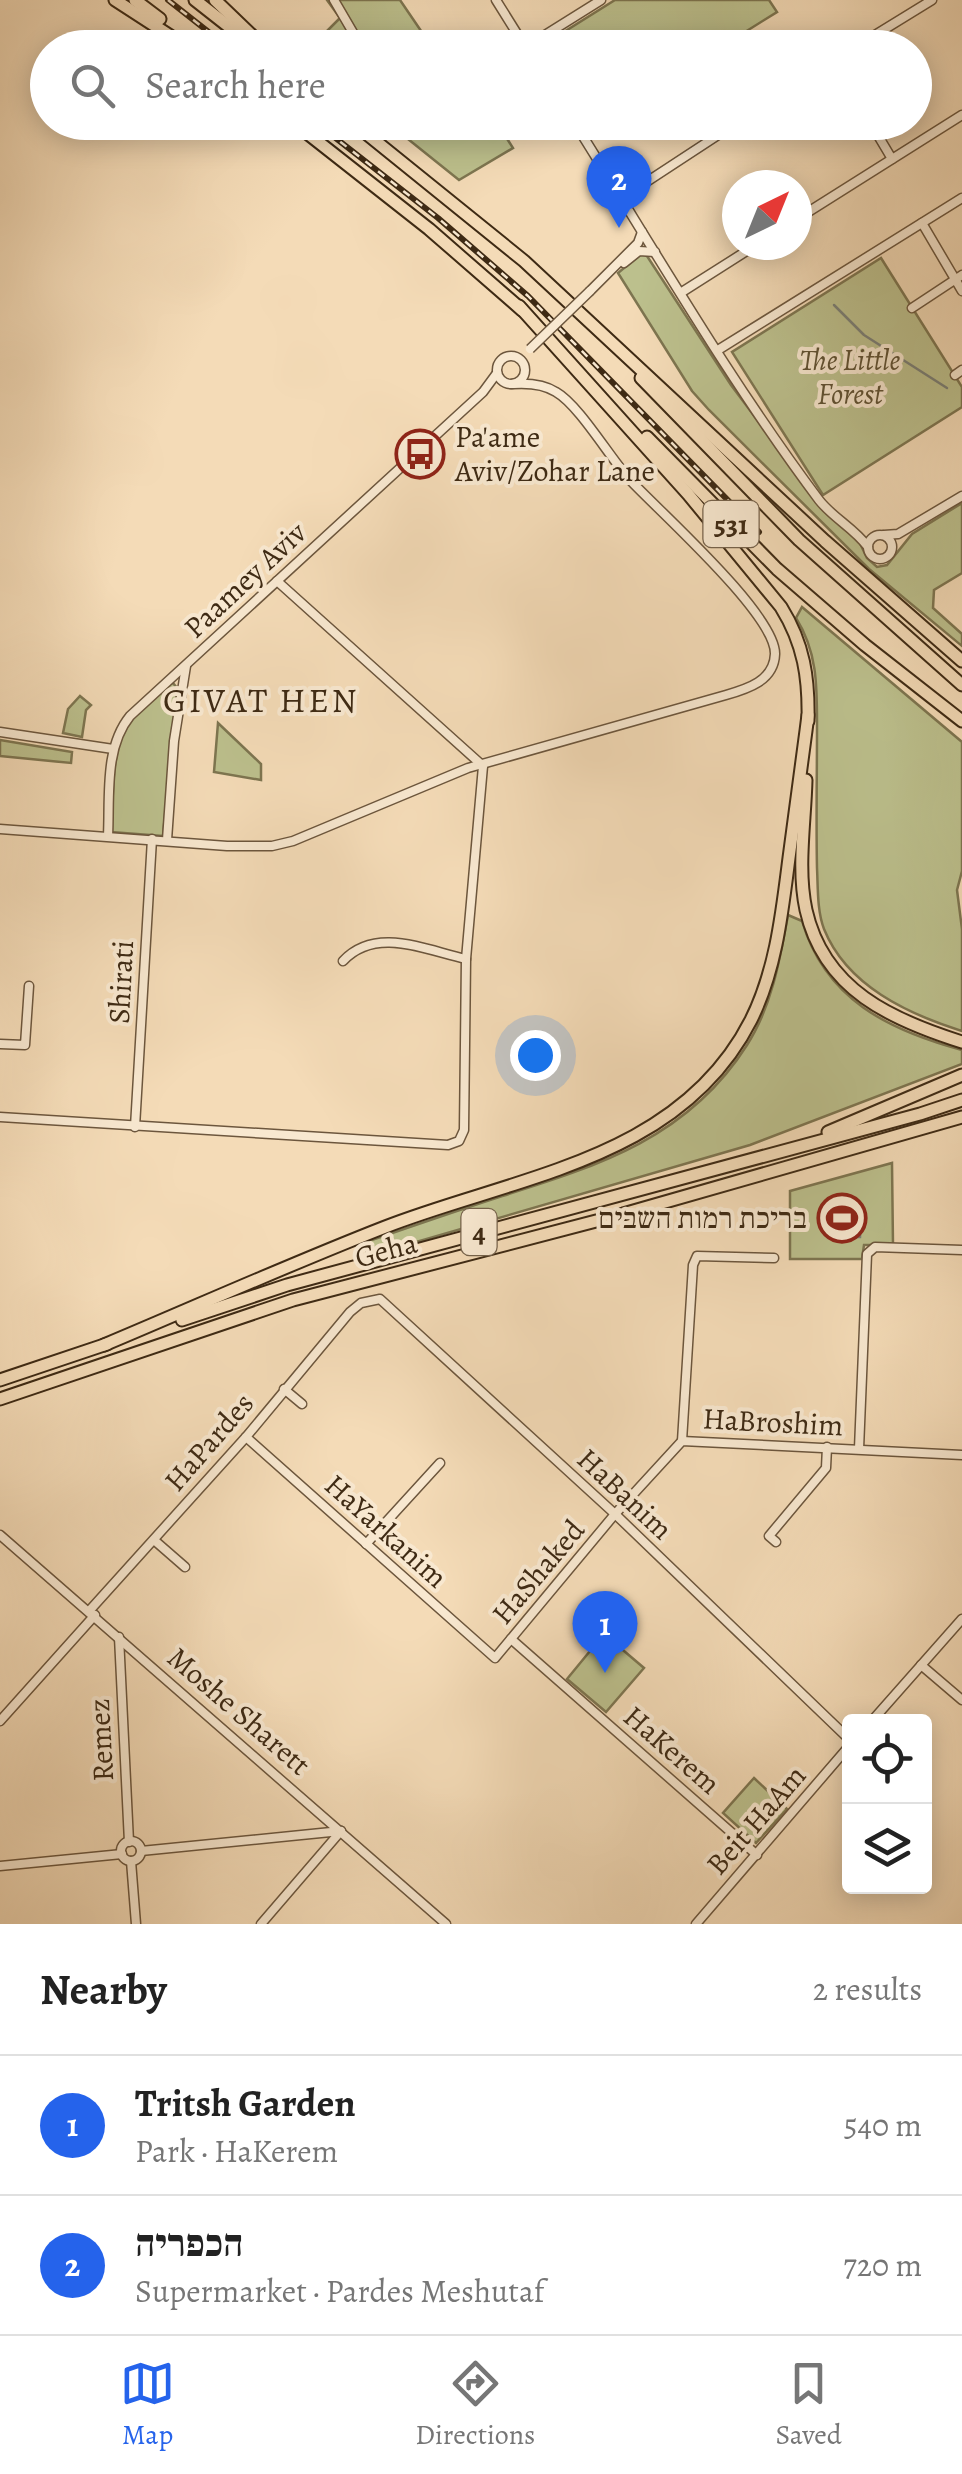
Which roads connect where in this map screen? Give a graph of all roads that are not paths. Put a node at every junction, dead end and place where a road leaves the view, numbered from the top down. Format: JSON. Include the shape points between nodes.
{"nodes":[{"id":1,"x":115,"y":0,"type":"edge"},
{"id":2,"x":136,"y":0,"type":"edge"},
{"id":3,"x":195,"y":0,"type":"edge"},
{"id":4,"x":214,"y":0,"type":"edge"},
{"id":5,"x":334,"y":0,"type":"edge"},
{"id":6,"x":496,"y":0,"type":"edge"},
{"id":7,"x":601,"y":0,"type":"edge"},
{"id":8,"x":932,"y":0,"type":"edge"},
{"id":9,"x":164,"y":30,"type":"edge"},
{"id":10,"x":172,"y":30,"type":"edge"},
{"id":11,"x":233,"y":30,"type":"edge"},
{"id":12,"x":246,"y":30,"type":"edge"},
{"id":13,"x":352,"y":30,"type":"edge"},
{"id":14,"x":515,"y":30,"type":"edge"},
{"id":15,"x":553,"y":30,"type":"edge"},
{"id":16,"x":883,"y":30,"type":"edge"},
{"id":17,"x":962,"y":115,"type":"edge"},
{"id":18,"x":932,"y":134,"type":"edge"},
{"id":19,"x":315,"y":140,"type":"edge"},
{"id":20,"x":375,"y":140,"type":"edge"},
{"id":21,"x":585,"y":140,"type":"edge"},
{"id":22,"x":711,"y":140,"type":"edge"},
{"id":23,"x":881,"y":140,"type":"edge"},
{"id":24,"x":922,"y":140,"type":"edge"},
{"id":25,"x":892,"y":159,"type":"junction"},
{"id":26,"x":622,"y":198,"type":"junction"},
{"id":27,"x":962,"y":198,"type":"edge"},
{"id":28,"x":812,"y":210,"type":"edge"},
{"id":29,"x":922,"y":223,"type":"junction"},
{"id":30,"x":642,"y":231,"type":"junction"},
{"id":31,"x":656,"y":252,"type":"junction"},
{"id":32,"x":732,"y":260,"type":"edge"},
{"id":33,"x":958,"y":277,"type":"edge"},
{"id":34,"x":590,"y":291,"type":"junction"},
{"id":35,"x":558,"y":292,"type":"junction"},
{"id":36,"x":682,"y":292,"type":"junction"},
{"id":37,"x":962,"y":292,"type":"edge"},
{"id":38,"x":519,"y":306,"type":"junction"},
{"id":39,"x":912,"y":308,"type":"dead end"},
{"id":40,"x":530,"y":349,"type":"junction"},
{"id":41,"x":718,"y":350,"type":"junction"},
{"id":42,"x":515,"y":356,"type":"junction"},
{"id":43,"x":525,"y":368,"type":"junction"},
{"id":44,"x":497,"y":373,"type":"junction"},
{"id":45,"x":509,"y":384,"type":"junction"},
{"id":46,"x":540,"y":386,"type":"junction"},
{"id":47,"x":483,"y":392,"type":"junction"},
{"id":48,"x":962,"y":496,"type":"edge"},
{"id":49,"x":858,"y":533,"type":"junction"},
{"id":50,"x":898,"y":534,"type":"junction"},
{"id":51,"x":881,"y":535,"type":"junction"},
{"id":52,"x":892,"y":546,"type":"junction"},
{"id":53,"x":868,"y":547,"type":"junction"},
{"id":54,"x":276,"y":580,"type":"junction"},
{"id":55,"x":962,"y":662,"type":"edge"},
{"id":56,"x":186,"y":665,"type":"junction"},
{"id":57,"x":962,"y":685,"type":"edge"},
{"id":58,"x":808,"y":715,"type":"junction"},
{"id":59,"x":962,"y":722,"type":"edge"},
{"id":60,"x":0,"y":732,"type":"edge"},
{"id":61,"x":114,"y":750,"type":"junction"},
{"id":62,"x":482,"y":766,"type":"junction"},
{"id":63,"x":0,"y":829,"type":"edge"},
{"id":64,"x":108,"y":836,"type":"junction"},
{"id":65,"x":152,"y":839,"type":"junction"},
{"id":66,"x":167,"y":840,"type":"junction"},
{"id":67,"x":466,"y":959,"type":"junction"},
{"id":68,"x":344,"y":961,"type":"dead end"},
{"id":69,"x":30,"y":986,"type":"dead end"},
{"id":70,"x":962,"y":1042,"type":"edge"},
{"id":71,"x":0,"y":1044,"type":"edge"},
{"id":72,"x":962,"y":1075,"type":"edge"},
{"id":73,"x":962,"y":1100,"type":"edge"},
{"id":74,"x":0,"y":1117,"type":"edge"},
{"id":75,"x":962,"y":1117,"type":"edge"},
{"id":76,"x":135,"y":1127,"type":"junction"},
{"id":77,"x":741,"y":1162,"type":"junction"},
{"id":78,"x":962,"y":1250,"type":"edge"},
{"id":79,"x":774,"y":1258,"type":"dead end"},
{"id":80,"x":361,"y":1303,"type":"joint"},
{"id":81,"x":104,"y":1345,"type":"junction"},
{"id":82,"x":0,"y":1380,"type":"edge"},
{"id":83,"x":284,"y":1389,"type":"junction"},
{"id":84,"x":0,"y":1399,"type":"edge"},
{"id":85,"x":302,"y":1404,"type":"dead end"},
{"id":86,"x":246,"y":1436,"type":"junction"},
{"id":87,"x":682,"y":1440,"type":"junction"},
{"id":88,"x":827,"y":1447,"type":"junction"},
{"id":89,"x":859,"y":1449,"type":"junction"},
{"id":90,"x":962,"y":1454,"type":"edge"},
{"id":91,"x":440,"y":1463,"type":"dead end"},
{"id":92,"x":615,"y":1514,"type":"junction"},
{"id":93,"x":0,"y":1534,"type":"edge"},
{"id":94,"x":154,"y":1540,"type":"junction"},
{"id":95,"x":776,"y":1542,"type":"dead end"},
{"id":96,"x":366,"y":1544,"type":"junction"},
{"id":97,"x":185,"y":1567,"type":"dead end"},
{"id":98,"x":92,"y":1612,"type":"junction"},
{"id":99,"x":962,"y":1619,"type":"edge"},
{"id":100,"x":119,"y":1636,"type":"junction"},
{"id":101,"x":511,"y":1639,"type":"junction"},
{"id":102,"x":496,"y":1658,"type":"joint"},
{"id":103,"x":920,"y":1665,"type":"junction"},
{"id":104,"x":962,"y":1700,"type":"edge"},
{"id":105,"x":877,"y":1714,"type":"edge"},
{"id":106,"x":0,"y":1721,"type":"edge"},
{"id":107,"x":842,"y":1735,"type":"edge"},
{"id":108,"x":842,"y":1753,"type":"edge"},
{"id":109,"x":341,"y":1831,"type":"junction"},
{"id":110,"x":129,"y":1842,"type":"junction"},
{"id":111,"x":141,"y":1851,"type":"junction"},
{"id":112,"x":122,"y":1854,"type":"junction"},
{"id":113,"x":757,"y":1856,"type":"junction"},
{"id":114,"x":131,"y":1861,"type":"junction"},
{"id":115,"x":0,"y":1866,"type":"edge"},
{"id":116,"x":136,"y":1924,"type":"edge"},
{"id":117,"x":261,"y":1924,"type":"edge"},
{"id":118,"x":446,"y":1924,"type":"edge"},
{"id":119,"x":696,"y":1924,"type":"edge"}],
"edges":[{"from":1,"to":9,"type":"highway"},
{"from":2,"to":10,"type":"highway"},
{"from":3,"to":11,"type":"highway"},
{"from":4,"to":12,"type":"highway"},
{"from":5,"to":13,"type":"street"},
{"from":6,"to":14,"type":"street"},
{"from":7,"to":15,"type":"street"},
{"from":8,"to":16,"type":"street"},
{"from":17,"to":18,"type":"street"},
{"from":19,"to":38,"type":"highway","number":"531"},
{"from":20,"to":35,"type":"highway","number":"531"},
{"from":21,"to":26,"type":"street"},
{"from":22,"to":26,"type":"street"},
{"from":23,"to":25,"type":"street"},
{"from":24,"to":25,"type":"street"},
{"from":25,"to":28,"type":"street"},
{"from":26,"to":30,"type":"street"},
{"from":27,"to":29,"type":"street"},
{"from":29,"to":33,"type":"street"},
{"from":29,"to":41,"type":"street"},
{"from":30,"to":31,"type":"street"},
{"from":30,"to":34,"type":"street"},
{"from":31,"to":34,"type":"street","via":[[639,250]]},
{"from":31,"to":36,"type":"street"},
{"from":32,"to":36,"type":"street"},
{"from":33,"to":37,"type":"street"},
{"from":33,"to":39,"type":"street"},
{"from":34,"to":40,"type":"street","bridge":true},
{"from":35,"to":55,"type":"highway"},
{"from":35,"to":57,"type":"highway","number":"531","via":[[799,540]]},
{"from":36,"to":41,"type":"street"},
{"from":38,"to":58,"type":"highway","via":[[781,608],[802,650]]},
{"from":38,"to":59,"type":"highway","number":"531","via":[[778,569]]},
{"from":40,"to":42,"type":"street"},
{"from":40,"to":43,"type":"street"},
{"from":41,"to":49,"type":"street","via":[[821,502]]},
{"from":42,"to":43,"type":"street"},
{"from":42,"to":44,"type":"street","via":[[500,361]]},
{"from":43,"to":45,"type":"street","via":[[521,380]]},
{"from":43,"to":46,"type":"street"},
{"from":44,"to":45,"type":"street"},
{"from":44,"to":47,"type":"street","name":"Paamey Aviv"},
{"from":45,"to":46,"type":"street"},
{"from":45,"to":47,"type":"street","name":"Paamey Aviv"},
{"from":46,"to":62,"type":"street","via":[[564,398],[615,463],[739,592],[769,632],[775,656],[768,674],[750,688]]},
{"from":47,"to":54,"type":"street","name":"Paamey Aviv"},
{"from":48,"to":50,"type":"street"},
{"from":49,"to":51,"type":"street"},
{"from":49,"to":53,"type":"street"},
{"from":50,"to":51,"type":"street"},
{"from":50,"to":52,"type":"street"},
{"from":51,"to":52,"type":"street"},
{"from":51,"to":53,"type":"street"},
{"from":52,"to":53,"type":"street","via":[[880,560]]},
{"from":54,"to":56,"type":"street","name":"Paamey Aviv"},
{"from":54,"to":62,"type":"street"},
{"from":56,"to":61,"type":"street","name":"Paamey Aviv","via":[[130,716]]},
{"from":56,"to":66,"type":"street"},
{"from":58,"to":70,"type":"highway","via":[[804,887],[817,942],[878,1009]]},
{"from":58,"to":81,"type":"highway","via":[[768,973],[742,1036],[694,1095],[603,1154],[384,1228]]},
{"from":60,"to":61,"type":"street"},
{"from":61,"to":64,"type":"street","name":"Paamey Aviv"},
{"from":62,"to":66,"type":"street","via":[[422,784],[282,844]]},
{"from":62,"to":67,"type":"street"},
{"from":63,"to":64,"type":"street"},
{"from":64,"to":65,"type":"street"},
{"from":65,"to":66,"type":"street"},
{"from":65,"to":76,"type":"street","name":"Shirati"},
{"from":67,"to":68,"type":"street","via":[[376,942]]},
{"from":67,"to":76,"type":"street","via":[[464,1130],[454,1144]]},
{"from":69,"to":71,"type":"street","via":[[26,1045]]},
{"from":72,"to":77,"type":"highway"},
{"from":73,"to":77,"type":"highway","name":"Geha","number":"4"},
{"from":74,"to":76,"type":"street"},
{"from":75,"to":84,"type":"highway","name":"Geha","number":"4","via":[[293,1300]]},
{"from":77,"to":81,"type":"highway","name":"Geha","number":"4","via":[[286,1285]]},
{"from":78,"to":89,"type":"street","via":[[876,1247],[868,1254]]},
{"from":79,"to":87,"type":"street","via":[[697,1256]]},
{"from":80,"to":83,"type":"street","name":"HaPardes"},
{"from":80,"to":92,"type":"street","name":"HaBanim","via":[[387,1304]]},
{"from":81,"to":82,"type":"highway","name":"Geha","number":"4"},
{"from":83,"to":85,"type":"street"},
{"from":83,"to":86,"type":"street","name":"HaPardes"},
{"from":86,"to":94,"type":"street","name":"HaPardes"},
{"from":86,"to":96,"type":"street","name":"HaYarkanim"},
{"from":87,"to":88,"type":"street","name":"HaBroshim"},
{"from":87,"to":92,"type":"street","name":"HaBroshim"},
{"from":88,"to":89,"type":"street","name":"HaBroshim"},
{"from":88,"to":95,"type":"street","via":[[826,1468],[770,1536]]},
{"from":89,"to":90,"type":"street","name":"HaBroshim"},
{"from":91,"to":96,"type":"street"},
{"from":92,"to":101,"type":"street","name":"HaShaked"},
{"from":92,"to":107,"type":"street","name":"HaBanim"},
{"from":93,"to":98,"type":"street","name":"Moshe Sharett"},
{"from":94,"to":97,"type":"street"},
{"from":94,"to":98,"type":"street","name":"HaPardes"},
{"from":96,"to":102,"type":"street","name":"HaYarkanim"},
{"from":98,"to":100,"type":"street","name":"Moshe Sharett"},
{"from":98,"to":106,"type":"street","name":"HaPardes"},
{"from":99,"to":103,"type":"street"},
{"from":100,"to":109,"type":"street","name":"Moshe Sharett"},
{"from":100,"to":110,"type":"street","name":"Remez"},
{"from":101,"to":102,"type":"street","name":"HaShaked"},
{"from":101,"to":113,"type":"street","name":"HaKerem"},
{"from":103,"to":104,"type":"street"},
{"from":103,"to":105,"type":"street"},
{"from":108,"to":113,"type":"street","name":"Beit HaAm"},
{"from":109,"to":111,"type":"street"},
{"from":109,"to":117,"type":"street"},
{"from":109,"to":118,"type":"street","name":"Moshe Sharett"},
{"from":110,"to":111,"type":"street"},
{"from":110,"to":112,"type":"street"},
{"from":111,"to":114,"type":"street"},
{"from":112,"to":114,"type":"street"},
{"from":112,"to":115,"type":"street"},
{"from":113,"to":119,"type":"street","name":"Beit HaAm"},
{"from":114,"to":116,"type":"street"}]}
